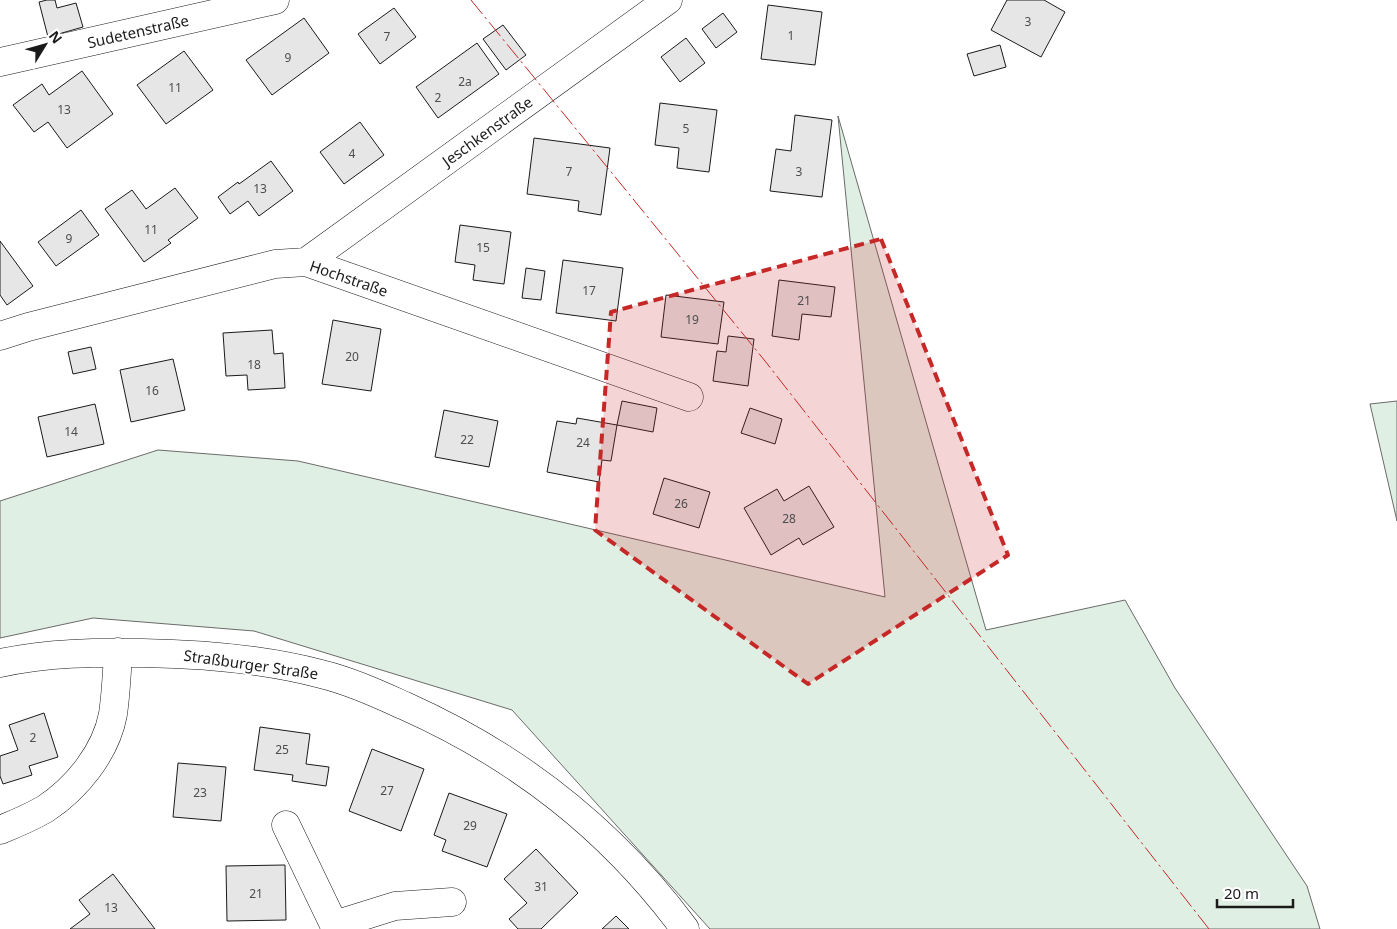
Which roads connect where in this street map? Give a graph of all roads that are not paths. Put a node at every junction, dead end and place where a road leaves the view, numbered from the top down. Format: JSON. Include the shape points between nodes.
{"nodes":[{"id":1,"x":275,"y":0,"type":"edge"},
{"id":2,"x":668,"y":0,"type":"edge"},
{"id":3,"x":0,"y":62,"type":"edge"},
{"id":4,"x":306,"y":262,"type":"junction"},
{"id":5,"x":0,"y":336,"type":"edge"},
{"id":6,"x":689,"y":397,"type":"dead end"},
{"id":7,"x":118,"y":652,"type":"junction"},
{"id":8,"x":0,"y":663,"type":"edge"},
{"id":9,"x":286,"y":826,"type":"dead end"},
{"id":10,"x":0,"y":830,"type":"edge"},
{"id":11,"x":452,"y":902,"type":"dead end"},
{"id":12,"x":335,"y":927,"type":"edge"},
{"id":13,"x":685,"y":929,"type":"edge"}],
"edges":[{"from":1,"to":3,"type":"street","name":"Sudetenstraße"},
{"from":2,"to":4,"type":"street","name":"Jeschkenstraße"},
{"from":4,"to":5,"type":"street","name":"Hochstraße","via":[[275,264]]},
{"from":4,"to":6,"type":"street","name":"Hochstraße"},
{"from":7,"to":8,"type":"street","name":"Straßburger Straße","via":[[72,653]]},
{"from":7,"to":10,"type":"street","via":[[112,715],[96,757],[60,798],[45,809]]},
{"from":7,"to":13,"type":"street","name":"Straßburger Straße","via":[[220,657],[322,674],[377,693],[432,718],[534,778],[575,810],[642,874]]},
{"from":9,"to":12,"type":"street"},
{"from":11,"to":12,"type":"street","via":[[395,906]]}]}
